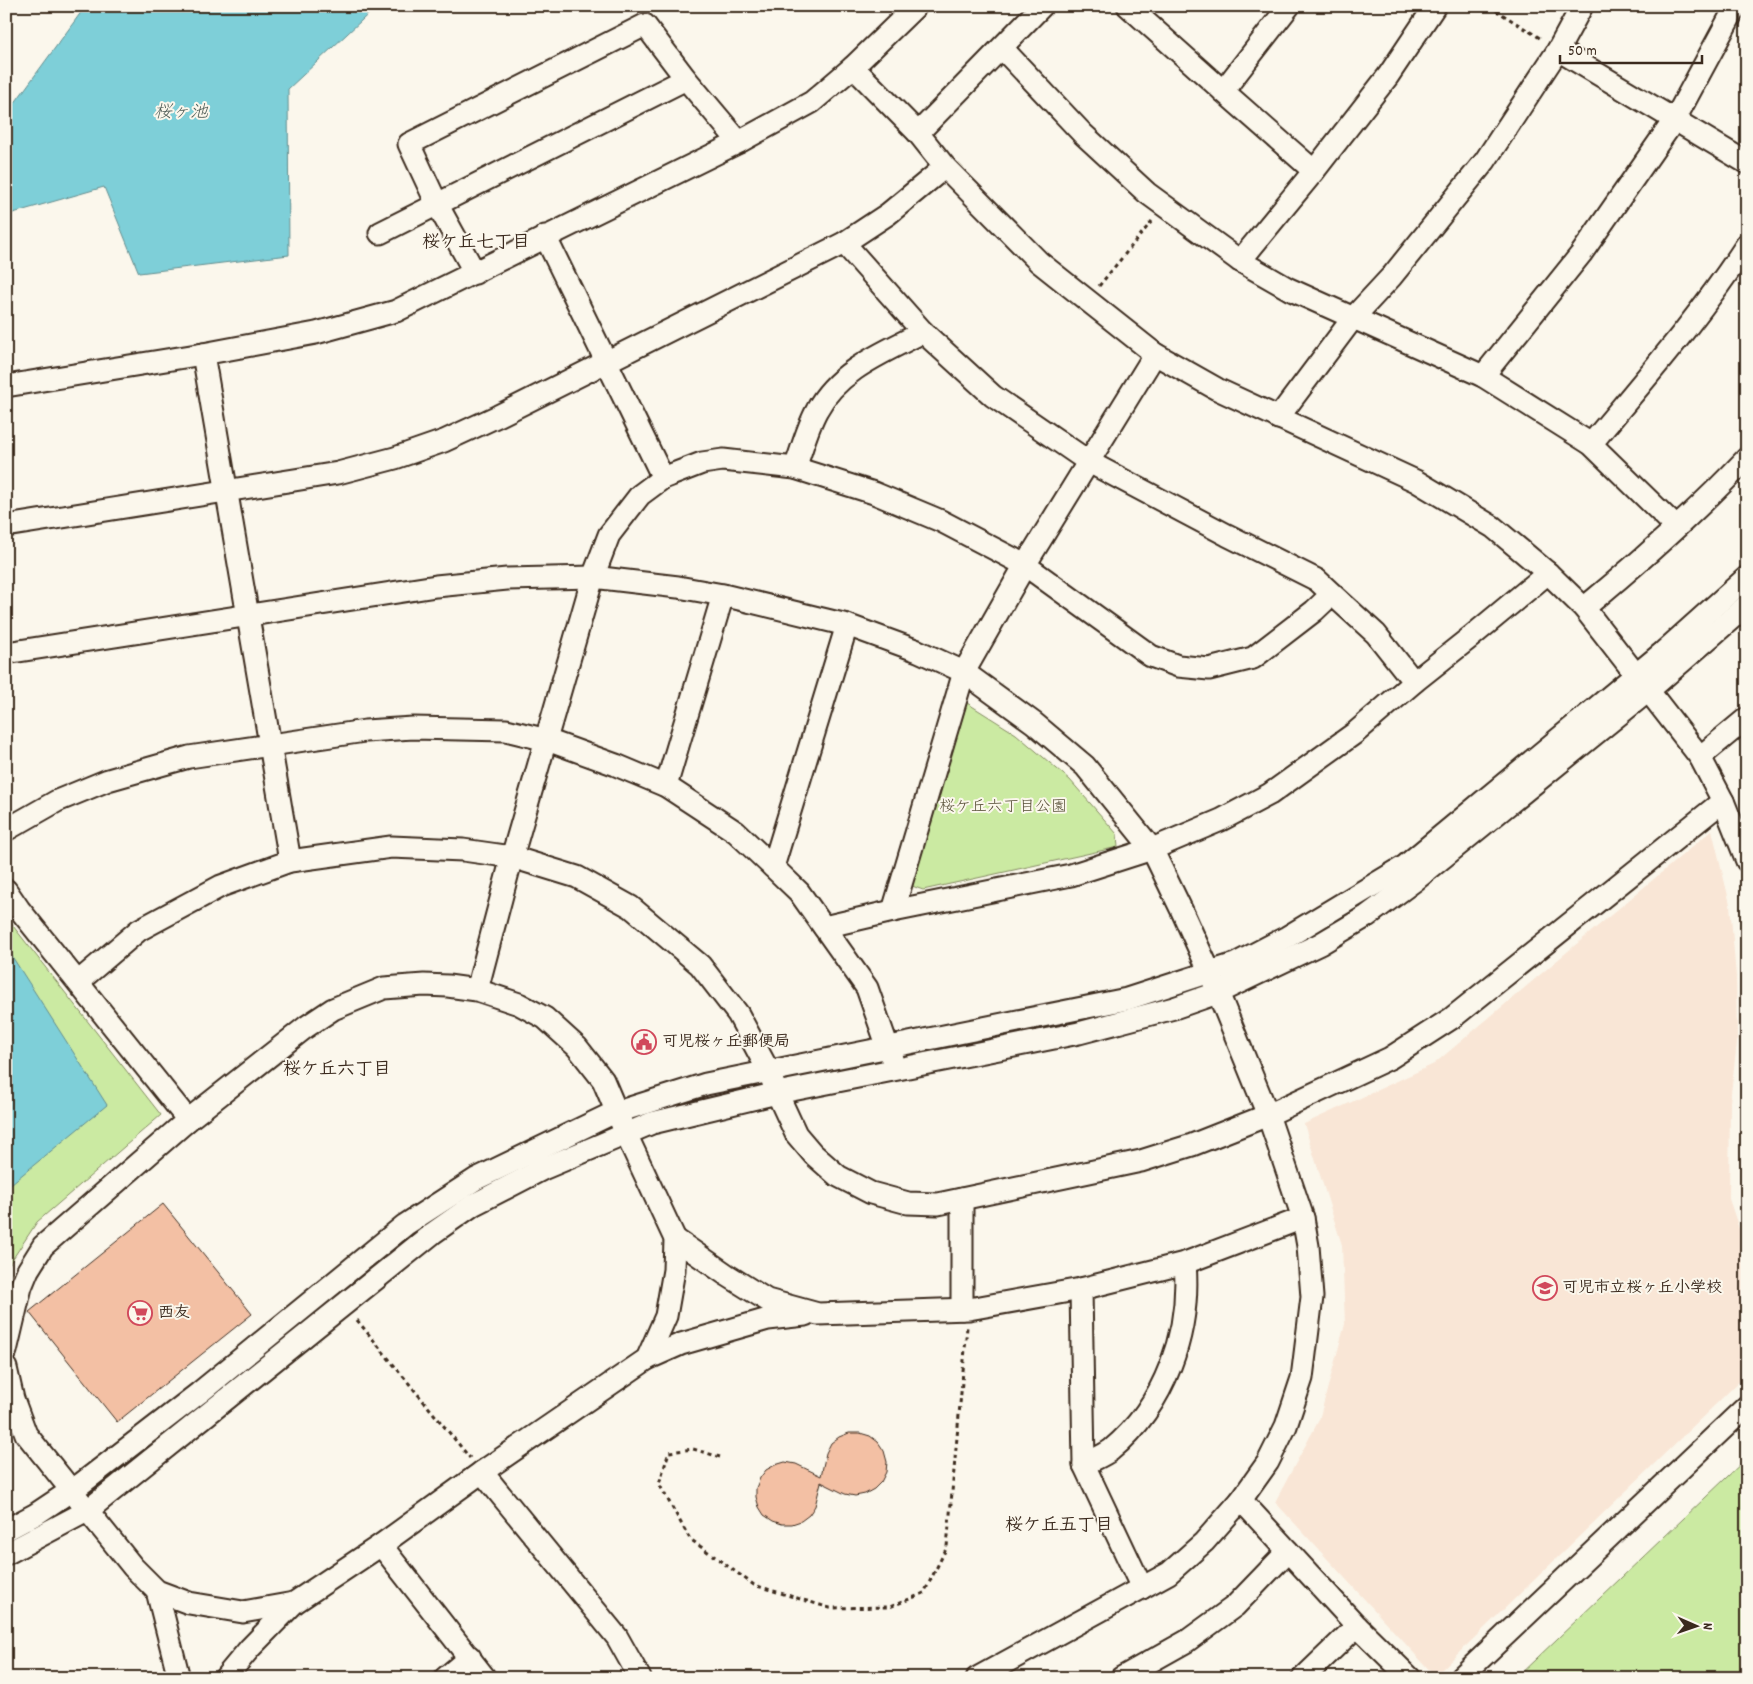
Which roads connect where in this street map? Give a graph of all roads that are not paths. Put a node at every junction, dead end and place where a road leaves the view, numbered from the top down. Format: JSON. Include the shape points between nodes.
{"nodes":[{"id":1,"x":916,"y":6,"type":"edge"},
{"id":2,"x":1042,"y":6,"type":"edge"},
{"id":3,"x":1128,"y":6,"type":"edge"},
{"id":4,"x":1289,"y":6,"type":"edge"},
{"id":5,"x":1435,"y":6,"type":"edge"},
{"id":6,"x":1582,"y":6,"type":"edge"},
{"id":7,"x":1736,"y":6,"type":"edge"},
{"id":8,"x":1002,"y":48,"type":"junction"},
{"id":9,"x":1558,"y":50,"type":"junction"},
{"id":10,"x":853,"y":67,"type":"junction"},
{"id":11,"x":686,"y":79,"type":"junction"},
{"id":12,"x":1223,"y":91,"type":"junction"},
{"id":13,"x":1675,"y":119,"type":"junction"},
{"id":14,"x":918,"y":133,"type":"junction"},
{"id":15,"x":740,"y":142,"type":"junction"},
{"id":16,"x":1747,"y":163,"type":"edge"},
{"id":17,"x":945,"y":167,"type":"junction"},
{"id":18,"x":1314,"y":171,"type":"junction"},
{"id":19,"x":437,"y":204,"type":"junction"},
{"id":20,"x":380,"y":233,"type":"dead end"},
{"id":21,"x":545,"y":236,"type":"junction"},
{"id":22,"x":844,"y":244,"type":"junction"},
{"id":23,"x":1747,"y":244,"type":"edge"},
{"id":24,"x":1240,"y":261,"type":"junction"},
{"id":25,"x":475,"y":273,"type":"junction"},
{"id":26,"x":1353,"y":318,"type":"junction"},
{"id":27,"x":923,"y":332,"type":"junction"},
{"id":28,"x":203,"y":354,"type":"junction"},
{"id":29,"x":1156,"y":354,"type":"junction"},
{"id":30,"x":607,"y":360,"type":"junction"},
{"id":31,"x":1483,"y":376,"type":"junction"},
{"id":32,"x":6,"y":386,"type":"edge"},
{"id":33,"x":1278,"y":418,"type":"junction"},
{"id":34,"x":1591,"y":444,"type":"junction"},
{"id":35,"x":1747,"y":458,"type":"edge"},
{"id":36,"x":1089,"y":462,"type":"junction"},
{"id":37,"x":795,"y":468,"type":"junction"},
{"id":38,"x":663,"y":478,"type":"junction"},
{"id":39,"x":226,"y":491,"type":"junction"},
{"id":40,"x":6,"y":526,"type":"edge"},
{"id":41,"x":1676,"y":527,"type":"junction"},
{"id":42,"x":1025,"y":565,"type":"junction"},
{"id":43,"x":1548,"y":573,"type":"junction"},
{"id":44,"x":594,"y":577,"type":"junction"},
{"id":45,"x":1747,"y":577,"type":"edge"},
{"id":46,"x":1332,"y":594,"type":"junction"},
{"id":47,"x":723,"y":595,"type":"junction"},
{"id":48,"x":1747,"y":605,"type":"edge"},
{"id":49,"x":1584,"y":608,"type":"junction"},
{"id":50,"x":248,"y":616,"type":"junction"},
{"id":51,"x":847,"y":625,"type":"junction"},
{"id":52,"x":6,"y":653,"type":"edge"},
{"id":53,"x":964,"y":672,"type":"junction"},
{"id":54,"x":1414,"y":682,"type":"junction"},
{"id":55,"x":1641,"y":683,"type":"junction"},
{"id":56,"x":1747,"y":718,"type":"edge"},
{"id":57,"x":547,"y":740,"type":"junction"},
{"id":58,"x":270,"y":746,"type":"junction"},
{"id":59,"x":1700,"y":757,"type":"junction"},
{"id":60,"x":666,"y":786,"type":"junction"},
{"id":61,"x":1723,"y":801,"type":"junction"},
{"id":62,"x":6,"y":830,"type":"edge"},
{"id":63,"x":1152,"y":849,"type":"junction"},
{"id":64,"x":512,"y":858,"type":"junction"},
{"id":65,"x":1747,"y":861,"type":"edge"},
{"id":66,"x":290,"y":862,"type":"junction"},
{"id":67,"x":773,"y":867,"type":"junction"},
{"id":68,"x":6,"y":890,"type":"edge"},
{"id":69,"x":893,"y":910,"type":"junction"},
{"id":70,"x":824,"y":927,"type":"junction"},
{"id":71,"x":1210,"y":973,"type":"junction"},
{"id":72,"x":78,"y":982,"type":"junction"},
{"id":73,"x":477,"y":990,"type":"junction"},
{"id":74,"x":1217,"y":993,"type":"junction"},
{"id":75,"x":889,"y":1047,"type":"junction"},
{"id":76,"x":895,"y":1069,"type":"junction"},
{"id":77,"x":769,"y":1072,"type":"junction"},
{"id":78,"x":777,"y":1093,"type":"junction"},
{"id":79,"x":618,"y":1112,"type":"junction"},
{"id":80,"x":1268,"y":1116,"type":"junction"},
{"id":81,"x":188,"y":1120,"type":"junction"},
{"id":82,"x":626,"y":1134,"type":"junction"},
{"id":83,"x":962,"y":1199,"type":"junction"},
{"id":84,"x":1303,"y":1218,"type":"junction"},
{"id":85,"x":675,"y":1239,"type":"junction"},
{"id":86,"x":1185,"y":1263,"type":"junction"},
{"id":87,"x":1081,"y":1289,"type":"junction"},
{"id":88,"x":965,"y":1309,"type":"junction"},
{"id":89,"x":816,"y":1314,"type":"junction"},
{"id":90,"x":6,"y":1351,"type":"edge"},
{"id":91,"x":647,"y":1359,"type":"junction"},
{"id":92,"x":6,"y":1368,"type":"edge"},
{"id":93,"x":1747,"y":1406,"type":"edge"},
{"id":94,"x":1084,"y":1465,"type":"junction"},
{"id":95,"x":482,"y":1472,"type":"junction"},
{"id":96,"x":70,"y":1491,"type":"junction"},
{"id":97,"x":1241,"y":1500,"type":"junction"},
{"id":98,"x":87,"y":1511,"type":"junction"},
{"id":99,"x":6,"y":1530,"type":"edge"},
{"id":100,"x":381,"y":1545,"type":"junction"},
{"id":101,"x":1288,"y":1551,"type":"junction"},
{"id":102,"x":6,"y":1554,"type":"edge"},
{"id":103,"x":1142,"y":1588,"type":"junction"},
{"id":104,"x":157,"y":1591,"type":"junction"},
{"id":105,"x":294,"y":1603,"type":"junction"},
{"id":106,"x":1357,"y":1626,"type":"junction"},
{"id":107,"x":470,"y":1657,"type":"junction"},
{"id":108,"x":1009,"y":1670,"type":"edge"},
{"id":109,"x":174,"y":1676,"type":"edge"},
{"id":110,"x":225,"y":1678,"type":"edge"},
{"id":111,"x":445,"y":1678,"type":"edge"},
{"id":112,"x":485,"y":1678,"type":"edge"},
{"id":113,"x":640,"y":1678,"type":"edge"},
{"id":114,"x":977,"y":1678,"type":"edge"},
{"id":115,"x":1121,"y":1678,"type":"edge"},
{"id":116,"x":1303,"y":1678,"type":"edge"},
{"id":117,"x":1410,"y":1678,"type":"edge"},
{"id":118,"x":1460,"y":1678,"type":"edge"}],
"edges":[{"from":1,"to":10,"type":"street"},
{"from":2,"to":8,"type":"street"},
{"from":3,"to":12,"type":"street"},
{"from":4,"to":12,"type":"street"},
{"from":5,"to":18,"type":"street","via":[[1388,76]]},
{"from":6,"to":9,"type":"street"},
{"from":7,"to":13,"type":"street"},
{"from":8,"to":14,"type":"street"},
{"from":8,"to":24,"type":"street","via":[[1083,134],[1163,207]]},
{"from":9,"to":13,"type":"street"},
{"from":9,"to":26,"type":"street","via":[[1485,161],[1392,276]]},
{"from":10,"to":14,"type":"street"},
{"from":10,"to":15,"type":"street","via":[[812,102]]},
{"from":11,"to":15,"type":"street"},
{"from":11,"to":19,"type":"street"},
{"from":11,"to":19,"type":"street","via":[[644,25],[409,144]]},
{"from":12,"to":18,"type":"street"},
{"from":13,"to":16,"type":"street"},
{"from":13,"to":31,"type":"street","via":[[1581,254]]},
{"from":14,"to":17,"type":"street"},
{"from":15,"to":21,"type":"street"},
{"from":17,"to":22,"type":"street","via":[[888,214]]},
{"from":17,"to":29,"type":"street","via":[[1039,262]]},
{"from":18,"to":24,"type":"street"},
{"from":19,"to":20,"type":"street"},
{"from":19,"to":25,"type":"street"},
{"from":21,"to":25,"type":"street"},
{"from":21,"to":30,"type":"street"},
{"from":22,"to":27,"type":"street"},
{"from":22,"to":30,"type":"street"},
{"from":23,"to":34,"type":"street","via":[[1671,348]]},
{"from":24,"to":26,"type":"street"},
{"from":25,"to":28,"type":"street","via":[[396,311],[316,333]]},
{"from":26,"to":31,"type":"street"},
{"from":26,"to":33,"type":"street"},
{"from":27,"to":36,"type":"street","via":[[993,396]]},
{"from":27,"to":37,"type":"street","via":[[857,368],[826,396],[816,411]]},
{"from":28,"to":32,"type":"street"},
{"from":28,"to":39,"type":"street"},
{"from":29,"to":33,"type":"street","via":[[1217,389]]},
{"from":29,"to":36,"type":"street"},
{"from":30,"to":38,"type":"street"},
{"from":30,"to":39,"type":"street","via":[[453,436],[396,458],[338,474]]},
{"from":31,"to":34,"type":"street"},
{"from":33,"to":43,"type":"street","via":[[1416,481],[1492,526]]},
{"from":34,"to":41,"type":"street"},
{"from":35,"to":41,"type":"street"},
{"from":36,"to":42,"type":"street"},
{"from":36,"to":46,"type":"street","via":[[1317,580]]},
{"from":37,"to":38,"type":"street","via":[[723,460],[702,463]]},
{"from":37,"to":42,"type":"street","via":[[874,493],[925,514]]},
{"from":38,"to":44,"type":"street","via":[[640,495],[609,535]]},
{"from":39,"to":40,"type":"street"},
{"from":39,"to":50,"type":"street"},
{"from":41,"to":49,"type":"street","via":[[1654,550]]},
{"from":42,"to":46,"type":"street","via":[[1151,656],[1178,666],[1209,669],[1253,658]]},
{"from":42,"to":53,"type":"street"},
{"from":43,"to":49,"type":"street"},
{"from":43,"to":54,"type":"street"},
{"from":44,"to":47,"type":"street"},
{"from":44,"to":50,"type":"street","via":[[482,580]]},
{"from":44,"to":57,"type":"street"},
{"from":45,"to":55,"type":"street"},
{"from":46,"to":54,"type":"street","via":[[1376,634]]},
{"from":47,"to":51,"type":"street"},
{"from":47,"to":60,"type":"street"},
{"from":48,"to":55,"type":"street"},
{"from":49,"to":55,"type":"street"},
{"from":50,"to":52,"type":"street"},
{"from":50,"to":58,"type":"street"},
{"from":51,"to":53,"type":"street"},
{"from":51,"to":67,"type":"street"},
{"from":53,"to":63,"type":"street","via":[[1034,723],[1085,766]]},
{"from":53,"to":69,"type":"street"},
{"from":54,"to":63,"type":"street","via":[[1354,733],[1270,794],[1221,820]]},
{"from":55,"to":59,"type":"street"},
{"from":55,"to":71,"type":"street","via":[[1405,866],[1287,937]]},
{"from":55,"to":74,"type":"street","via":[[1414,881],[1367,916],[1320,944]]},
{"from":56,"to":59,"type":"street"},
{"from":57,"to":58,"type":"street","via":[[506,730],[413,728],[365,731]]},
{"from":57,"to":60,"type":"street"},
{"from":57,"to":64,"type":"street"},
{"from":58,"to":62,"type":"street","via":[[189,757],[108,780],[57,801]]},
{"from":58,"to":66,"type":"street"},
{"from":59,"to":61,"type":"street"},
{"from":60,"to":67,"type":"street","via":[[736,832]]},
{"from":61,"to":65,"type":"street"},
{"from":61,"to":80,"type":"street","via":[[1452,1018],[1390,1058]]},
{"from":63,"to":69,"type":"street","via":[[1071,875]]},
{"from":63,"to":71,"type":"street"},
{"from":64,"to":66,"type":"street","via":[[463,850],[391,847]]},
{"from":64,"to":73,"type":"street"},
{"from":64,"to":77,"type":"street","via":[[577,877],[638,912],[700,965],[738,1014]]},
{"from":66,"to":72,"type":"street","via":[[221,886],[139,930]]},
{"from":67,"to":70,"type":"street","via":[[799,892]]},
{"from":68,"to":72,"type":"street"},
{"from":69,"to":70,"type":"street"},
{"from":70,"to":75,"type":"street","via":[[867,988]]},
{"from":71,"to":74,"type":"street"},
{"from":71,"to":75,"type":"street","via":[[1127,999]]},
{"from":72,"to":81,"type":"street"},
{"from":73,"to":79,"type":"street","via":[[519,1004],[545,1018],[577,1047],[598,1073]]},
{"from":73,"to":81,"type":"street","via":[[424,985],[384,988],[333,1009]]},
{"from":74,"to":76,"type":"street","via":[[1079,1033]]},
{"from":74,"to":80,"type":"street"},
{"from":75,"to":76,"type":"street"},
{"from":75,"to":77,"type":"street"},
{"from":76,"to":78,"type":"street"},
{"from":77,"to":78,"type":"street"},
{"from":77,"to":79,"type":"street","via":[[706,1084]]},
{"from":78,"to":82,"type":"street","via":[[671,1117]]},
{"from":78,"to":83,"type":"street","via":[[796,1134],[838,1176],[871,1193],[908,1203],[938,1204]]},
{"from":79,"to":82,"type":"street"},
{"from":79,"to":96,"type":"street","via":[[476,1179],[405,1225],[199,1394]]},
{"from":80,"to":83,"type":"street","via":[[1141,1161]]},
{"from":80,"to":84,"type":"street"},
{"from":81,"to":90,"type":"street","via":[[43,1246],[21,1287]]},
{"from":82,"to":85,"type":"street"},
{"from":82,"to":98,"type":"street","via":[[545,1168],[473,1206],[434,1233]]},
{"from":83,"to":88,"type":"street"},
{"from":84,"to":86,"type":"street"},
{"from":84,"to":97,"type":"street","via":[[1312,1297],[1302,1378],[1286,1426],[1268,1462]]},
{"from":85,"to":89,"type":"street","via":[[767,1300]]},
{"from":85,"to":91,"type":"street","via":[[674,1270],[666,1316]]},
{"from":86,"to":87,"type":"street"},
{"from":86,"to":94,"type":"street","via":[[1184,1312],[1169,1373],[1136,1424],[1110,1451]]},
{"from":87,"to":88,"type":"street"},
{"from":87,"to":94,"type":"street"},
{"from":88,"to":89,"type":"street"},
{"from":89,"to":91,"type":"street","via":[[768,1319],[681,1344]]},
{"from":91,"to":95,"type":"street"},
{"from":92,"to":96,"type":"street","via":[[26,1434]]},
{"from":93,"to":118,"type":"street"},
{"from":94,"to":103,"type":"street"},
{"from":95,"to":100,"type":"street"},
{"from":95,"to":113,"type":"street","via":[[617,1637]]},
{"from":96,"to":98,"type":"street"},
{"from":96,"to":99,"type":"street"},
{"from":97,"to":101,"type":"street"},
{"from":97,"to":103,"type":"street","via":[[1204,1542],[1169,1573]]},
{"from":98,"to":102,"type":"street"},
{"from":98,"to":104,"type":"street"},
{"from":100,"to":105,"type":"street"},
{"from":100,"to":107,"type":"street"},
{"from":101,"to":106,"type":"street"},
{"from":101,"to":115,"type":"street","via":[[1227,1612],[1187,1641]]},
{"from":103,"to":108,"type":"street"},
{"from":104,"to":105,"type":"street","via":[[189,1603],[243,1612]]},
{"from":104,"to":109,"type":"street"},
{"from":105,"to":110,"type":"street"},
{"from":106,"to":116,"type":"street"},
{"from":106,"to":117,"type":"street"},
{"from":107,"to":111,"type":"street"},
{"from":107,"to":112,"type":"street"},
{"from":108,"to":114,"type":"street"}]}
